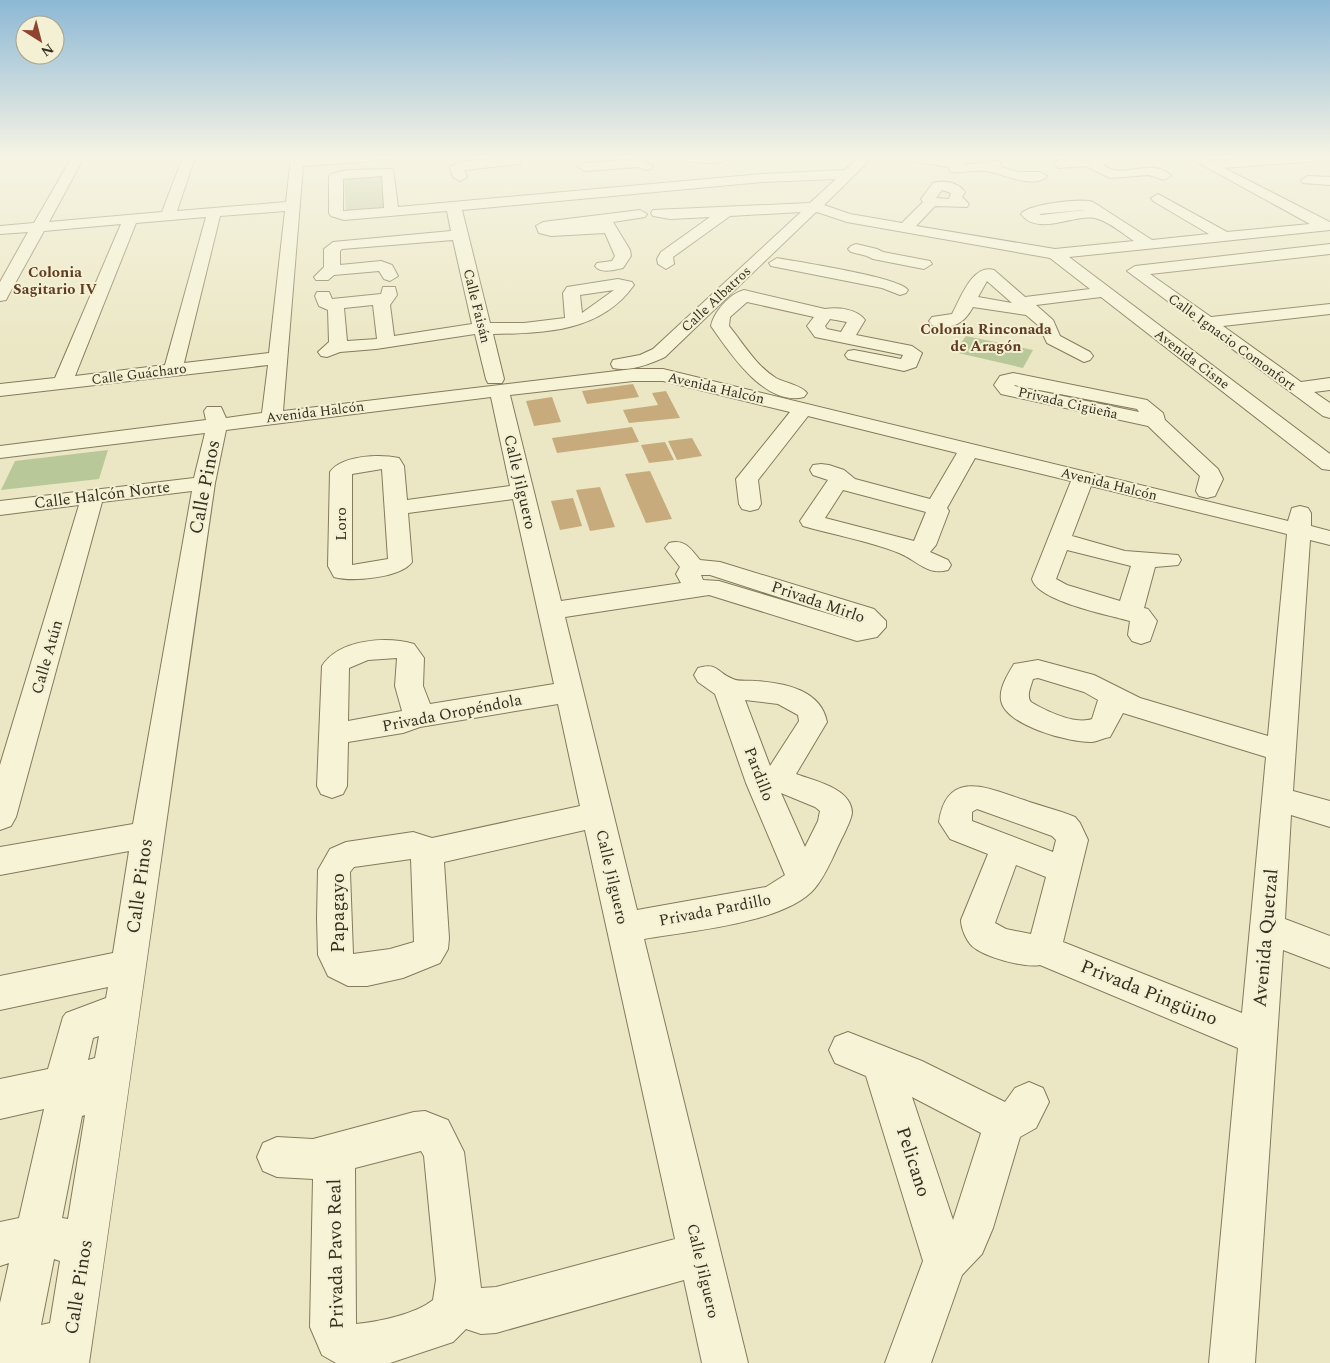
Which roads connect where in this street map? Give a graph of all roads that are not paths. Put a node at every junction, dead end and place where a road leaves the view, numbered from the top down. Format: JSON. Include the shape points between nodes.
{"nodes":[{"id":1,"x":130,"y":220,"type":"edge"},
{"id":2,"x":42,"y":221,"type":"edge"},
{"id":3,"x":122,"y":221,"type":"edge"},
{"id":4,"x":212,"y":221,"type":"edge"},
{"id":5,"x":291,"y":221,"type":"edge"},
{"id":6,"x":456,"y":221,"type":"edge"},
{"id":7,"x":546,"y":221,"type":"edge"},
{"id":8,"x":618,"y":221,"type":"edge"},
{"id":9,"x":670,"y":221,"type":"edge"},
{"id":10,"x":714,"y":221,"type":"edge"},
{"id":11,"x":799,"y":221,"type":"edge"},
{"id":12,"x":822,"y":221,"type":"edge"},
{"id":13,"x":864,"y":221,"type":"edge"},
{"id":14,"x":913,"y":221,"type":"edge"},
{"id":15,"x":1112,"y":221,"type":"edge"},
{"id":16,"x":1204,"y":221,"type":"edge"},
{"id":17,"x":606,"y":224,"type":"junction"},
{"id":18,"x":1327,"y":226,"type":"edge"},
{"id":19,"x":38,"y":227,"type":"junction"},
{"id":20,"x":907,"y":227,"type":"junction"},
{"id":21,"x":549,"y":228,"type":"junction"},
{"id":22,"x":0,"y":230,"type":"edge"},
{"id":23,"x":811,"y":231,"type":"dead end"},
{"id":24,"x":459,"y":235,"type":"junction"},
{"id":25,"x":1223,"y":236,"type":"junction"},
{"id":26,"x":687,"y":239,"type":"junction"},
{"id":27,"x":376,"y":241,"type":"junction"},
{"id":28,"x":1149,"y":244,"type":"junction"},
{"id":29,"x":557,"y":248,"type":"dead end"},
{"id":30,"x":856,"y":249,"type":"dead end"},
{"id":31,"x":1330,"y":249,"type":"edge"},
{"id":32,"x":790,"y":250,"type":"dead end"},
{"id":33,"x":1055,"y":254,"type":"junction"},
{"id":34,"x":878,"y":256,"type":"junction"},
{"id":35,"x":906,"y":262,"type":"junction"},
{"id":36,"x":777,"y":263,"type":"junction"},
{"id":37,"x":666,"y":264,"type":"dead end"},
{"id":38,"x":924,"y":264,"type":"dead end"},
{"id":39,"x":375,"y":266,"type":"junction"},
{"id":40,"x":603,"y":266,"type":"dead end"},
{"id":41,"x":856,"y":279,"type":"junction"},
{"id":42,"x":387,"y":288,"type":"junction"},
{"id":43,"x":1104,"y":292,"type":"junction"},
{"id":44,"x":0,"y":296,"type":"edge"},
{"id":45,"x":743,"y":296,"type":"junction"},
{"id":46,"x":970,"y":301,"type":"junction"},
{"id":47,"x":1028,"y":306,"type":"junction"},
{"id":48,"x":1330,"y":309,"type":"edge"},
{"id":49,"x":938,"y":321,"type":"dead end"},
{"id":50,"x":574,"y":322,"type":"dead end"},
{"id":51,"x":1208,"y":323,"type":"junction"},
{"id":52,"x":685,"y":328,"type":"junction"},
{"id":53,"x":483,"y":329,"type":"junction"},
{"id":54,"x":722,"y":330,"type":"junction"},
{"id":55,"x":386,"y":342,"type":"junction"},
{"id":56,"x":854,"y":355,"type":"dead end"},
{"id":57,"x":1084,"y":356,"type":"dead end"},
{"id":58,"x":651,"y":357,"type":"junction"},
{"id":59,"x":277,"y":358,"type":"junction"},
{"id":60,"x":173,"y":370,"type":"junction"},
{"id":61,"x":670,"y":376,"type":"junction"},
{"id":62,"x":759,"y":376,"type":"junction"},
{"id":63,"x":62,"y":383,"type":"junction"},
{"id":64,"x":497,"y":384,"type":"junction"},
{"id":65,"x":1330,"y":384,"type":"edge"},
{"id":66,"x":1118,"y":387,"type":"dead end"},
{"id":67,"x":1297,"y":388,"type":"junction"},
{"id":68,"x":0,"y":390,"type":"edge"},
{"id":69,"x":731,"y":391,"type":"junction"},
{"id":70,"x":1140,"y":404,"type":"junction"},
{"id":71,"x":803,"y":409,"type":"junction"},
{"id":72,"x":273,"y":410,"type":"junction"},
{"id":73,"x":1330,"y":412,"type":"edge"},
{"id":74,"x":216,"y":417,"type":"junction"},
{"id":75,"x":1155,"y":421,"type":"junction"},
{"id":76,"x":0,"y":438,"type":"edge"},
{"id":77,"x":969,"y":450,"type":"junction"},
{"id":78,"x":0,"y":452,"type":"edge"},
{"id":79,"x":1330,"y":464,"type":"edge"},
{"id":80,"x":1084,"y":477,"type":"junction"},
{"id":81,"x":204,"y":484,"type":"junction"},
{"id":82,"x":521,"y":491,"type":"junction"},
{"id":83,"x":1207,"y":491,"type":"junction"},
{"id":84,"x":94,"y":496,"type":"junction"},
{"id":85,"x":750,"y":504,"type":"dead end"},
{"id":86,"x":0,"y":508,"type":"edge"},
{"id":87,"x":398,"y":508,"type":"junction"},
{"id":88,"x":936,"y":508,"type":"junction"},
{"id":89,"x":1315,"y":525,"type":"edge"},
{"id":90,"x":1059,"y":540,"type":"junction"},
{"id":91,"x":677,"y":548,"type":"dead end"},
{"id":92,"x":916,"y":551,"type":"junction"},
{"id":93,"x":939,"y":565,"type":"dead end"},
{"id":94,"x":694,"y":578,"type":"junction"},
{"id":95,"x":1130,"y":611,"type":"junction"},
{"id":96,"x":550,"y":612,"type":"junction"},
{"id":97,"x":1141,"y":635,"type":"dead end"},
{"id":98,"x":568,"y":692,"type":"junction"},
{"id":99,"x":1113,"y":697,"type":"dead end"},
{"id":100,"x":415,"y":717,"type":"junction"},
{"id":101,"x":335,"y":734,"type":"junction"},
{"id":102,"x":1280,"y":750,"type":"junction"},
{"id":103,"x":769,"y":781,"type":"junction"},
{"id":104,"x":332,"y":786,"type":"dead end"},
{"id":105,"x":1277,"y":798,"type":"junction"},
{"id":106,"x":1330,"y":814,"type":"edge"},
{"id":107,"x":598,"y":815,"type":"junction"},
{"id":108,"x":0,"y":817,"type":"edge"},
{"id":109,"x":147,"y":835,"type":"junction"},
{"id":110,"x":1006,"y":848,"type":"junction"},
{"id":111,"x":426,"y":852,"type":"junction"},
{"id":112,"x":0,"y":861,"type":"edge"},
{"id":113,"x":1064,"y":870,"type":"junction"},
{"id":114,"x":803,"y":879,"type":"junction"},
{"id":115,"x":624,"y":928,"type":"junction"},
{"id":116,"x":1267,"y":928,"type":"junction"},
{"id":117,"x":1041,"y":949,"type":"junction"},
{"id":118,"x":1330,"y":952,"type":"edge"},
{"id":119,"x":129,"y":966,"type":"junction"},
{"id":120,"x":0,"y":993,"type":"edge"},
{"id":121,"x":122,"y":1009,"type":"junction"},
{"id":122,"x":1257,"y":1037,"type":"junction"},
{"id":123,"x":110,"y":1081,"type":"junction"},
{"id":124,"x":63,"y":1086,"type":"junction"},
{"id":125,"x":0,"y":1100,"type":"edge"},
{"id":126,"x":334,"y":1155,"type":"junction"},
{"id":127,"x":277,"y":1157,"type":"dead end"},
{"id":128,"x":87,"y":1238,"type":"junction"},
{"id":129,"x":19,"y":1240,"type":"edge"},
{"id":130,"x":698,"y":1254,"type":"junction"},
{"id":131,"x":945,"y":1261,"type":"junction"},
{"id":132,"x":455,"y":1302,"type":"junction"},
{"id":133,"x":68,"y":1352,"type":"edge"},
{"id":134,"x":725,"y":1363,"type":"edge"},
{"id":135,"x":908,"y":1363,"type":"edge"},
{"id":136,"x":1232,"y":1363,"type":"edge"}],
"edges":[{"from":1,"to":63,"type":"street"},
{"from":2,"to":19,"type":"street"},
{"from":3,"to":19,"type":"street"},
{"from":4,"to":60,"type":"street"},
{"from":5,"to":59,"type":"street"},
{"from":6,"to":24,"type":"street","name":"Calle Faisán"},
{"from":7,"to":21,"type":"street"},
{"from":8,"to":17,"type":"street"},
{"from":9,"to":26,"type":"street"},
{"from":10,"to":26,"type":"street"},
{"from":11,"to":52,"type":"street","name":"Calle Albatros"},
{"from":12,"to":23,"type":"street","name":"Calle Albatros"},
{"from":13,"to":20,"type":"street"},
{"from":14,"to":20,"type":"street"},
{"from":15,"to":28,"type":"street"},
{"from":16,"to":25,"type":"street"},
{"from":17,"to":21,"type":"street"},
{"from":17,"to":40,"type":"street","via":[[623,256],[617,265]]},
{"from":18,"to":25,"type":"street"},
{"from":19,"to":22,"type":"street"},
{"from":19,"to":44,"type":"street"},
{"from":20,"to":33,"type":"street"},
{"from":21,"to":29,"type":"street"},
{"from":24,"to":27,"type":"street"},
{"from":24,"to":53,"type":"street","name":"Calle Faisán"},
{"from":25,"to":28,"type":"street"},
{"from":26,"to":37,"type":"street","via":[[666,255]]},
{"from":27,"to":39,"type":"street"},
{"from":27,"to":39,"type":"street","via":[[335,246],[327,273]]},
{"from":28,"to":33,"type":"street"},
{"from":30,"to":34,"type":"street"},
{"from":31,"to":51,"type":"street","name":"Calle Ignacio Comonfort","via":[[1135,271]]},
{"from":32,"to":36,"type":"street","name":"Calle Albatros"},
{"from":33,"to":43,"type":"street","name":"Avenida Cisne"},
{"from":34,"to":35,"type":"street"},
{"from":34,"to":41,"type":"street"},
{"from":35,"to":38,"type":"street"},
{"from":35,"to":41,"type":"street","via":[[893,287]]},
{"from":36,"to":41,"type":"street"},
{"from":36,"to":45,"type":"street","name":"Calle Albatros"},
{"from":39,"to":42,"type":"street","via":[[386,268]]},
{"from":42,"to":55,"type":"street","via":[[381,304]]},
{"from":42,"to":55,"type":"street","via":[[327,300],[336,308],[338,342],[331,350]]},
{"from":43,"to":47,"type":"street"},
{"from":43,"to":79,"type":"street","name":"Avenida Cisne"},
{"from":45,"to":54,"type":"street","name":"Calle Albatros","via":[[720,319]]},
{"from":45,"to":56,"type":"street","via":[[825,314],[816,326],[824,334],[913,353],[904,366]]},
{"from":46,"to":47,"type":"street"},
{"from":46,"to":47,"type":"street","via":[[982,276],[987,273]]},
{"from":46,"to":49,"type":"street","via":[[956,319]]},
{"from":47,"to":57,"type":"street","via":[[1047,324],[1050,336]]},
{"from":48,"to":51,"type":"street"},
{"from":50,"to":53,"type":"street"},
{"from":51,"to":67,"type":"street","name":"Calle Ignacio Comonfort"},
{"from":52,"to":54,"type":"street"},
{"from":52,"to":58,"type":"street","name":"Calle Albatros"},
{"from":53,"to":55,"type":"street"},
{"from":53,"to":64,"type":"street","name":"Calle Faisán"},
{"from":54,"to":62,"type":"street","name":"Calle Albatros"},
{"from":58,"to":61,"type":"street","via":[[656,369]]},
{"from":58,"to":64,"type":"street","name":"Avenida Halcón"},
{"from":59,"to":60,"type":"street","name":"Calle Guácharo"},
{"from":59,"to":72,"type":"street"},
{"from":60,"to":63,"type":"street","name":"Calle Guácharo"},
{"from":61,"to":64,"type":"street","name":"Avenida Halcón","via":[[633,375]]},
{"from":61,"to":69,"type":"street","name":"Avenida Halcón"},
{"from":62,"to":69,"type":"street","via":[[747,387]]},
{"from":62,"to":83,"type":"street","name":"Avenida Halcón","via":[[778,387],[818,399]]},
{"from":63,"to":68,"type":"street","name":"Calle Guácharo"},
{"from":64,"to":72,"type":"street","name":"Avenida Halcón"},
{"from":64,"to":82,"type":"street","name":"Calle Jilguero"},
{"from":65,"to":67,"type":"street"},
{"from":66,"to":70,"type":"street","name":"Privada Cigüeña"},
{"from":67,"to":73,"type":"street","name":"Calle Ignacio Comonfort"},
{"from":69,"to":71,"type":"street","name":"Avenida Halcón"},
{"from":70,"to":75,"type":"street","name":"Privada Cigüeña","via":[[1156,417]]},
{"from":70,"to":75,"type":"street","name":"Privada Cigüeña","via":[[1013,379],[1004,385],[1011,390]]},
{"from":71,"to":77,"type":"street","name":"Avenida Halcón"},
{"from":71,"to":85,"type":"street","via":[[747,479]]},
{"from":72,"to":74,"type":"street","name":"Avenida Halcón"},
{"from":74,"to":76,"type":"street","name":"Avenida Halcón"},
{"from":74,"to":78,"type":"street","name":"Avenida Halcón"},
{"from":74,"to":81,"type":"street","name":"Calle Pinos"},
{"from":75,"to":83,"type":"street","name":"Privada Cigüeña","via":[[1210,474],[1212,481]]},
{"from":77,"to":80,"type":"street","name":"Avenida Halcón"},
{"from":77,"to":88,"type":"street"},
{"from":80,"to":89,"type":"street","name":"Avenida Halcón"},
{"from":80,"to":90,"type":"street"},
{"from":81,"to":84,"type":"street","name":"Calle Halcón Norte"},
{"from":81,"to":109,"type":"street","name":"Calle Pinos"},
{"from":82,"to":87,"type":"street"},
{"from":82,"to":96,"type":"street","name":"Calle Jilguero"},
{"from":83,"to":89,"type":"street","name":"Avenida Halcón"},
{"from":84,"to":86,"type":"street","name":"Calle Halcón Norte"},
{"from":84,"to":108,"type":"street","name":"Calle Atún"},
{"from":87,"to":87,"type":"street","name":"Loro","via":[[391,463],[347,467],[341,472],[340,566],[343,572],[398,564]]},
{"from":88,"to":92,"type":"street","via":[[938,511],[924,545]]},
{"from":88,"to":92,"type":"street","via":[[847,484],[831,474],[812,521]]},
{"from":89,"to":102,"type":"street","name":"Avenida Quetzal"},
{"from":90,"to":95,"type":"street","via":[[1044,578],[1048,586]]},
{"from":90,"to":95,"type":"street","via":[[1125,558],[1157,560]]},
{"from":91,"to":94,"type":"street"},
{"from":92,"to":93,"type":"street"},
{"from":94,"to":94,"type":"street","name":"Privada Mirlo","via":[[857,632],[873,627],[873,621],[865,616],[712,567]]},
{"from":94,"to":96,"type":"street","name":"Privada Mirlo","via":[[674,594]]},
{"from":95,"to":97,"type":"street","via":[[1144,619]]},
{"from":96,"to":98,"type":"street","name":"Calle Jilguero"},
{"from":98,"to":100,"type":"street","name":"Privada Oropéndola"},
{"from":98,"to":107,"type":"street","name":"Calle Jilguero"},
{"from":99,"to":102,"type":"street"},
{"from":100,"to":101,"type":"street","name":"Privada Oropéndola"},
{"from":100,"to":101,"type":"street","via":[[416,706],[408,687],[411,660],[405,650],[348,655],[336,666]]},
{"from":101,"to":104,"type":"street"},
{"from":102,"to":105,"type":"street","name":"Avenida Quetzal"},
{"from":103,"to":103,"type":"street","name":"Pardillo","via":[[718,682],[772,693],[800,703],[811,711],[813,722]]},
{"from":103,"to":114,"type":"street","name":"Pardillo"},
{"from":103,"to":114,"type":"street","name":"Privada Pardillo","via":[[826,798],[837,811],[814,865]]},
{"from":105,"to":106,"type":"street"},
{"from":105,"to":116,"type":"street","name":"Avenida Quetzal"},
{"from":107,"to":111,"type":"street"},
{"from":107,"to":115,"type":"street","name":"Calle Jilguero"},
{"from":109,"to":112,"type":"street"},
{"from":109,"to":119,"type":"street","name":"Calle Pinos"},
{"from":110,"to":113,"type":"street"},
{"from":110,"to":113,"type":"street","via":[[965,832],[957,825],[955,818],[961,802],[968,797],[977,797],[1058,824],[1069,831],[1072,840]]},
{"from":110,"to":117,"type":"street","name":"Privada Pingüino","via":[[978,920],[981,931],[993,940],[1027,951]]},
{"from":111,"to":111,"type":"street","name":"Papagayo","via":[[432,938],[428,952],[414,959],[360,970],[342,966],[335,953],[334,870],[341,859],[354,853],[413,845]]},
{"from":113,"to":117,"type":"street","via":[[1047,939]]},
{"from":114,"to":115,"type":"street","name":"Privada Pardillo","via":[[782,897],[770,901]]},
{"from":115,"to":130,"type":"street","name":"Calle Jilguero"},
{"from":116,"to":118,"type":"street"},
{"from":116,"to":122,"type":"street","name":"Avenida Quetzal"},
{"from":117,"to":122,"type":"street","name":"Privada Pingüino"},
{"from":119,"to":120,"type":"street"},
{"from":119,"to":121,"type":"street","name":"Calle Pinos"},
{"from":121,"to":123,"type":"street","name":"Calle Pinos"},
{"from":121,"to":124,"type":"street","via":[[84,1022],[76,1030]]},
{"from":122,"to":136,"type":"street","name":"Avenida Quetzal"},
{"from":123,"to":124,"type":"street"},
{"from":123,"to":128,"type":"street","name":"Calle Pinos"},
{"from":123,"to":129,"type":"street","via":[[69,1101],[64,1108]]},
{"from":124,"to":125,"type":"street"},
{"from":126,"to":127,"type":"street","name":"Privada Pavo Real","via":[[306,1159]]},
{"from":126,"to":132,"type":"street","name":"Privada Pavo Real","via":[[414,1132],[434,1134],[444,1152],[458,1280]]},
{"from":126,"to":132,"type":"street","name":"Privada Pavo Real","via":[[333,1327],[338,1339],[352,1347],[370,1346],[428,1329],[449,1316]]},
{"from":128,"to":129,"type":"street","via":[[63,1241],[50,1236]]},
{"from":128,"to":133,"type":"street","name":"Calle Pinos"},
{"from":129,"to":133,"type":"street","via":[[14,1350],[17,1353]]},
{"from":130,"to":132,"type":"street","via":[[496,1310],[481,1311]]},
{"from":130,"to":134,"type":"street","name":"Calle Jilguero"},
{"from":131,"to":131,"type":"street","name":"Pelicano","via":[[967,1239],[1016,1112],[864,1057]]},
{"from":131,"to":135,"type":"street"}]}
